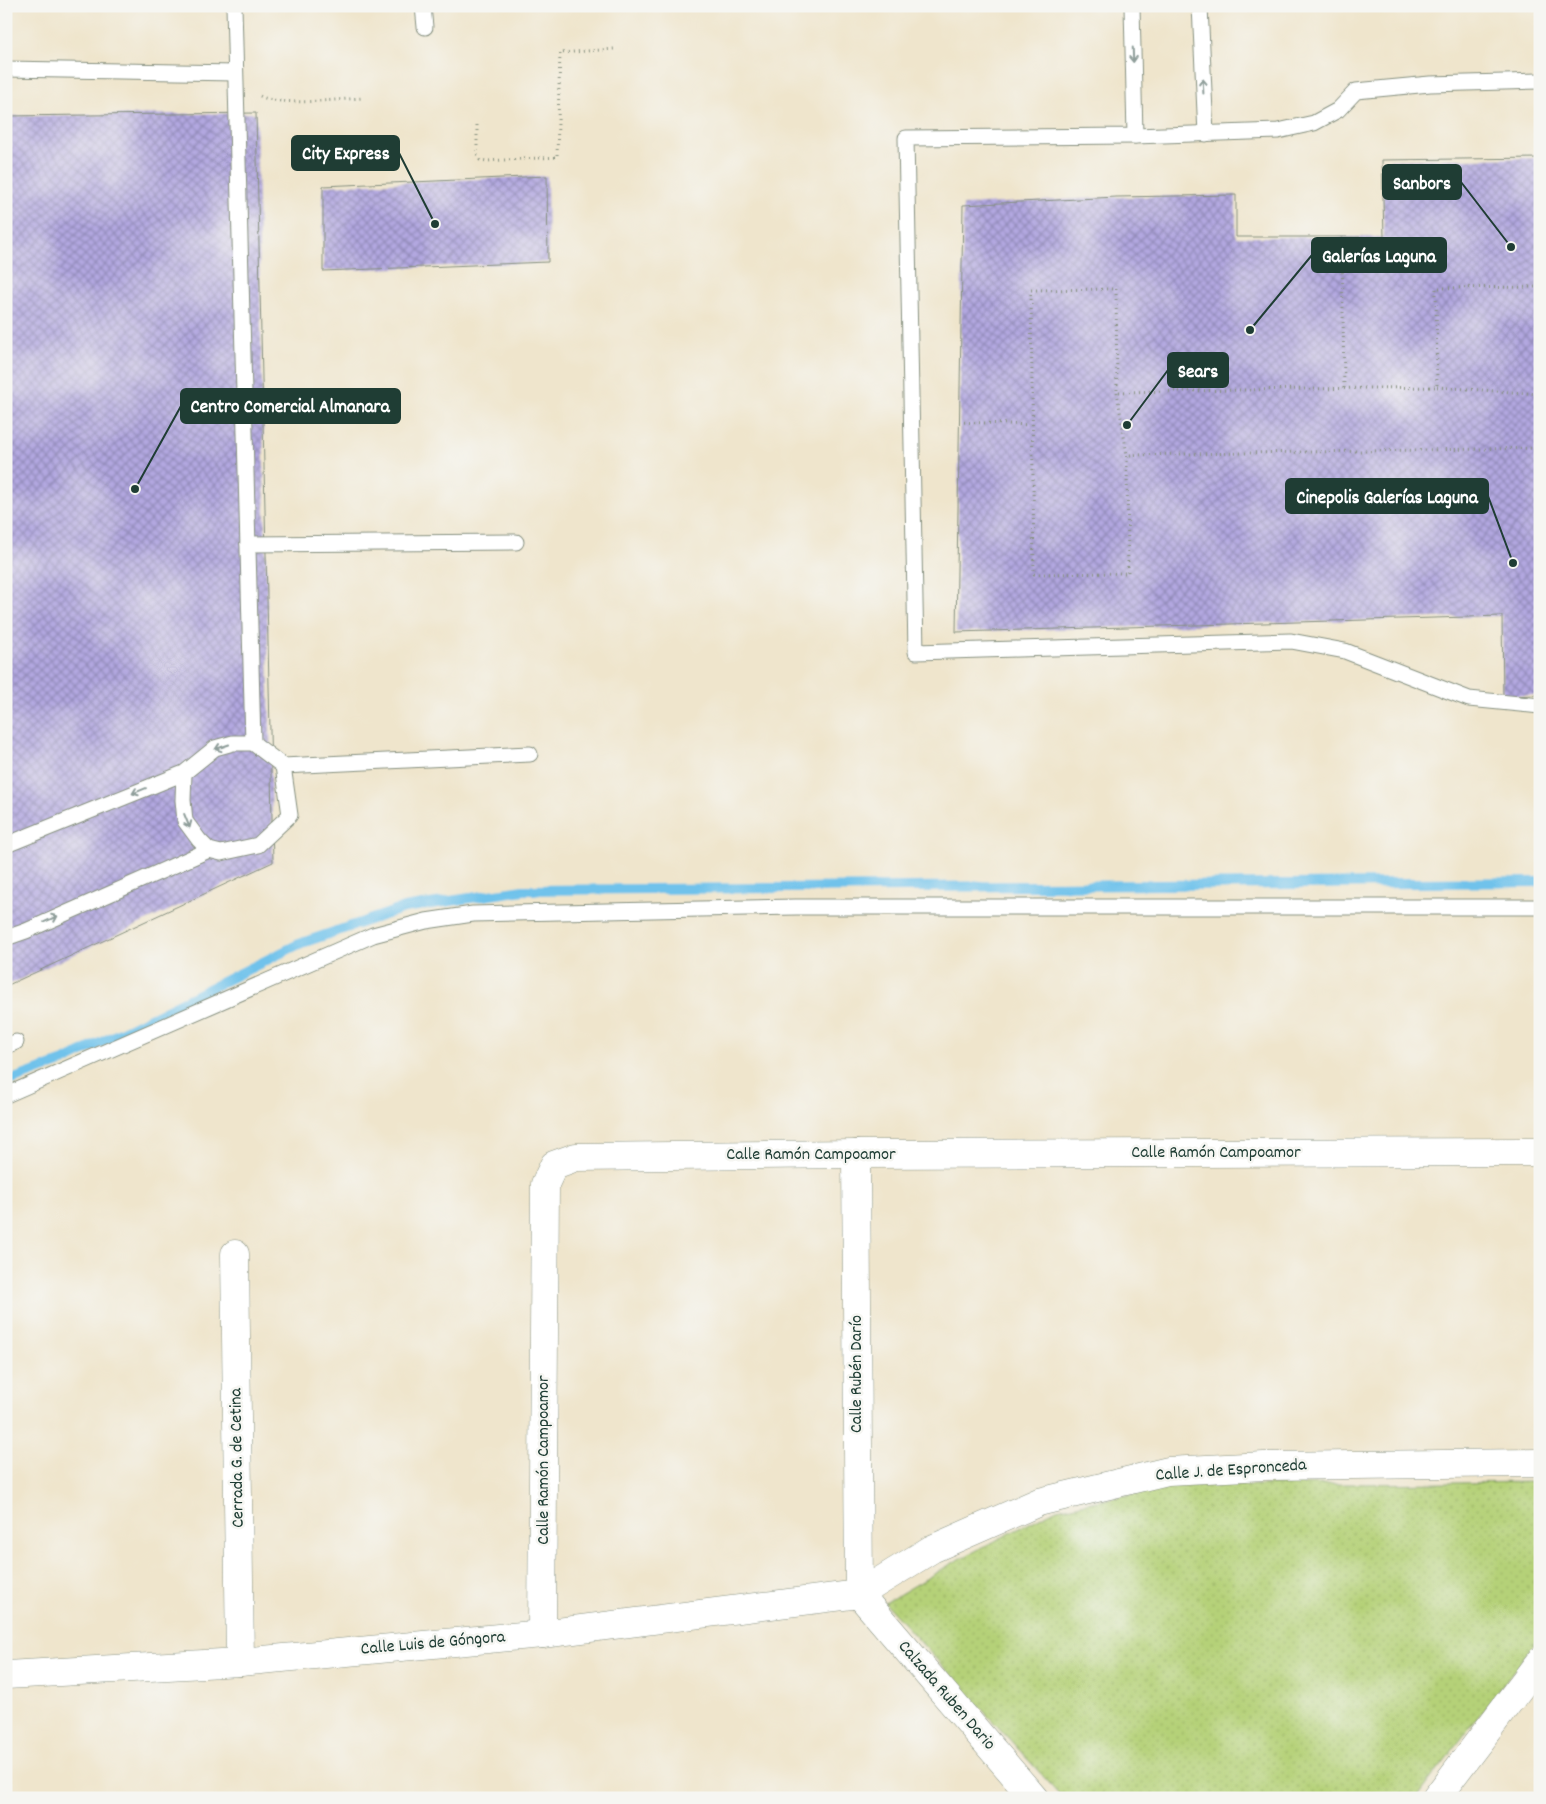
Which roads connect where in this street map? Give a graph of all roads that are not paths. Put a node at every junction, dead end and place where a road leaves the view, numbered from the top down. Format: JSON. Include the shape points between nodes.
{"nodes":[{"id":1,"x":234,"y":6,"type":"edge"},
{"id":2,"x":424,"y":6,"type":"edge"},
{"id":3,"x":1132,"y":6,"type":"edge"},
{"id":4,"x":1200,"y":6,"type":"edge"},
{"id":5,"x":425,"y":27,"type":"dead end"},
{"id":6,"x":6,"y":69,"type":"edge"},
{"id":7,"x":235,"y":72,"type":"junction"},
{"id":8,"x":1540,"y":82,"type":"edge"},
{"id":9,"x":1206,"y":134,"type":"junction"},
{"id":10,"x":1135,"y":136,"type":"junction"},
{"id":11,"x":516,"y":542,"type":"dead end"},
{"id":12,"x":248,"y":544,"type":"junction"},
{"id":13,"x":1540,"y":706,"type":"edge"},
{"id":14,"x":253,"y":743,"type":"junction"},
{"id":15,"x":530,"y":754,"type":"dead end"},
{"id":16,"x":283,"y":766,"type":"junction"},
{"id":17,"x":184,"y":773,"type":"junction"},
{"id":18,"x":6,"y":845,"type":"edge"},
{"id":19,"x":209,"y":850,"type":"junction"},
{"id":20,"x":1540,"y":907,"type":"edge"},
{"id":21,"x":6,"y":938,"type":"edge"},
{"id":22,"x":6,"y":1095,"type":"edge"},
{"id":23,"x":1540,"y":1152,"type":"edge"},
{"id":24,"x":856,"y":1154,"type":"junction"},
{"id":25,"x":235,"y":1254,"type":"dead end"},
{"id":26,"x":1540,"y":1463,"type":"edge"},
{"id":27,"x":859,"y":1594,"type":"junction"},
{"id":28,"x":542,"y":1634,"type":"junction"},
{"id":29,"x":1540,"y":1661,"type":"edge"},
{"id":30,"x":240,"y":1662,"type":"junction"},
{"id":31,"x":6,"y":1675,"type":"edge"},
{"id":32,"x":1034,"y":1798,"type":"edge"},
{"id":33,"x":1436,"y":1798,"type":"edge"}],
"edges":[{"from":1,"to":7,"type":"lane"},
{"from":2,"to":5,"type":"lane"},
{"from":3,"to":10,"type":"lane","one_way":true},
{"from":9,"to":4,"type":"lane","one_way":true},
{"from":6,"to":7,"type":"lane"},
{"from":7,"to":12,"type":"lane"},
{"from":8,"to":9,"type":"lane","via":[[1430,84],[1356,91],[1338,110],[1314,123],[1278,131]]},
{"from":9,"to":10,"type":"lane"},
{"from":10,"to":13,"type":"lane","via":[[906,138],[916,652],[1291,641],[1345,651],[1469,699]]},
{"from":11,"to":12,"type":"lane"},
{"from":12,"to":14,"type":"lane"},
{"from":14,"to":16,"type":"lane"},
{"from":14,"to":17,"type":"lane","one_way":true,"via":[[233,743],[215,748]]},
{"from":15,"to":16,"type":"lane"},
{"from":16,"to":19,"type":"lane","via":[[290,815],[258,845],[221,853]]},
{"from":17,"to":18,"type":"lane","one_way":true},
{"from":17,"to":19,"type":"lane","one_way":true,"via":[[185,821]]},
{"from":21,"to":19,"type":"lane","one_way":true},
{"from":20,"to":22,"type":"lane","via":[[806,907],[473,914],[426,921],[373,935]]},
{"from":23,"to":24,"type":"street","name":"Calle Ramón Campoamor"},
{"from":24,"to":27,"type":"street","name":"Calle Rubén Darío"},
{"from":24,"to":28,"type":"street","name":"Calle Ramón Campoamor","via":[[576,1157],[554,1165],[545,1184]]},
{"from":25,"to":30,"type":"street","name":"Cerrada G. de Cetina"},
{"from":26,"to":27,"type":"street","name":"Calle J. de Espronceda","via":[[1264,1466],[1168,1471],[1039,1502],[932,1549]]},
{"from":27,"to":28,"type":"street","name":"Calle Luis de Góngora"},
{"from":27,"to":32,"type":"street","name":"Calzada Ruben Dario"},
{"from":28,"to":30,"type":"street","name":"Calle Luis de Góngora"},
{"from":29,"to":33,"type":"street"},
{"from":30,"to":31,"type":"street","name":"Calle Luis de Góngora"}]}
